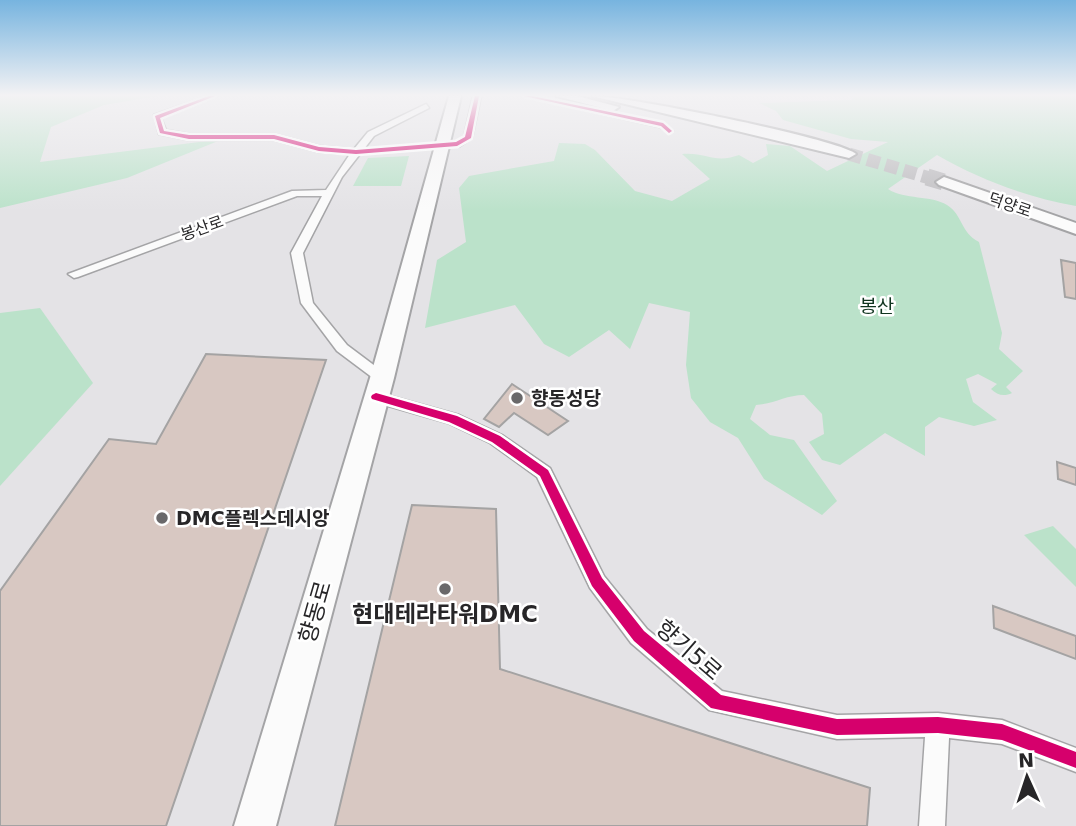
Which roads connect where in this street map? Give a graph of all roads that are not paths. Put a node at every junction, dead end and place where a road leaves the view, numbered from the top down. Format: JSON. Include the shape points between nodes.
{"nodes":[{"id":1,"x":176,"y":135,"type":"edge"},
{"id":2,"x":371,"y":135,"type":"edge"},
{"id":3,"x":444,"y":135,"type":"edge"},
{"id":4,"x":469,"y":135,"type":"edge"},
{"id":5,"x":770,"y":135,"type":"edge"},
{"id":6,"x":441,"y":145,"type":"junction"},
{"id":7,"x":356,"y":152,"type":"junction"},
{"id":8,"x":849,"y":154,"type":"tunnel mouth"},
{"id":9,"x":944,"y":182,"type":"tunnel mouth"},
{"id":10,"x":331,"y":193,"type":"junction"},
{"id":11,"x":1076,"y":229,"type":"edge"},
{"id":12,"x":74,"y":274,"type":"dead end"},
{"id":13,"x":379,"y":387,"type":"junction"},
{"id":14,"x":937,"y":724,"type":"junction"},
{"id":15,"x":1076,"y":760,"type":"edge"},
{"id":16,"x":255,"y":826,"type":"edge"},
{"id":17,"x":932,"y":826,"type":"edge"}],
"edges":[{"from":1,"to":7,"type":"street","via":[[274,137],[319,149]]},
{"from":2,"to":7,"type":"street"},
{"from":3,"to":6,"type":"main road"},
{"from":4,"to":6,"type":"street","via":[[457,144]]},
{"from":5,"to":8,"type":"main road"},
{"from":6,"to":7,"type":"street"},
{"from":6,"to":13,"type":"main road"},
{"from":7,"to":10,"type":"street"},
{"from":9,"to":11,"type":"main road","name":"덕양로"},
{"from":10,"to":12,"type":"street","name":"봉산로","via":[[296,193]]},
{"from":10,"to":13,"type":"street","via":[[297,253],[307,303]]},
{"from":13,"to":14,"type":"street","name":"향기5로","via":[[496,439],[544,473],[597,582],[639,636],[717,702],[837,726]]},
{"from":13,"to":16,"type":"main road","name":"향동로"},
{"from":14,"to":15,"type":"street","name":"향기5로","via":[[1002,732]]},
{"from":14,"to":17,"type":"street"}]}
